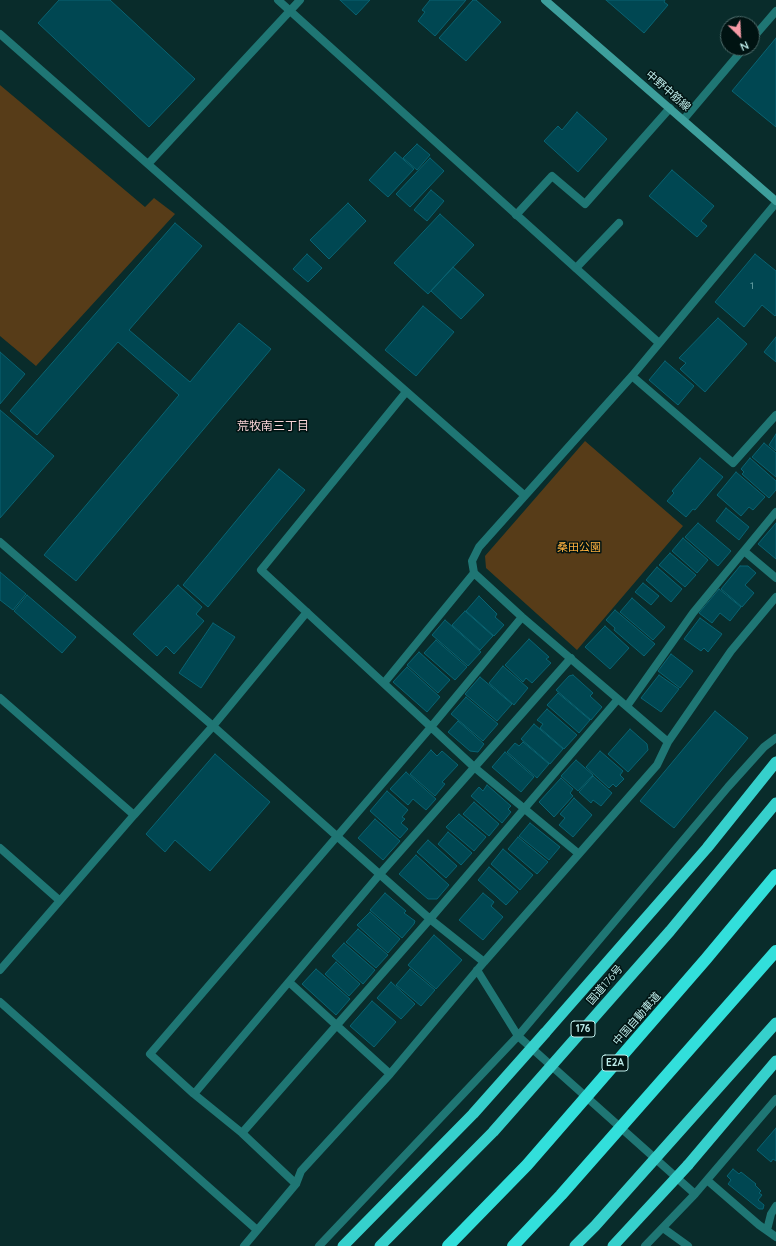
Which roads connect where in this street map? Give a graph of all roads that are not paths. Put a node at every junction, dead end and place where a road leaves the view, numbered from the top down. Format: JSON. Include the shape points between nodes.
{"nodes":[{"id":1,"x":278,"y":0,"type":"edge"},
{"id":2,"x":300,"y":0,"type":"edge"},
{"id":3,"x":545,"y":0,"type":"edge"},
{"id":4,"x":290,"y":11,"type":"junction"},
{"id":5,"x":776,"y":11,"type":"edge"},
{"id":6,"x":760,"y":30,"type":"edge"},
{"id":7,"x":0,"y":34,"type":"edge"},
{"id":8,"x":737,"y":56,"type":"edge"},
{"id":9,"x":670,"y":108,"type":"junction"},
{"id":10,"x":684,"y":119,"type":"junction"},
{"id":11,"x":148,"y":164,"type":"junction"},
{"id":12,"x":776,"y":202,"type":"edge"},
{"id":13,"x":516,"y":215,"type":"junction"},
{"id":14,"x":619,"y":223,"type":"dead end"},
{"id":15,"x":576,"y":268,"type":"junction"},
{"id":16,"x":659,"y":343,"type":"junction"},
{"id":17,"x":632,"y":376,"type":"junction"},
{"id":18,"x":406,"y":392,"type":"junction"},
{"id":19,"x":776,"y":414,"type":"edge"},
{"id":20,"x":524,"y":495,"type":"junction"},
{"id":21,"x":776,"y":512,"type":"edge"},
{"id":22,"x":0,"y":542,"type":"edge"},
{"id":23,"x":744,"y":551,"type":"junction"},
{"id":24,"x":474,"y":573,"type":"junction"},
{"id":25,"x":776,"y":578,"type":"edge"},
{"id":26,"x":776,"y":596,"type":"edge"},
{"id":27,"x":307,"y":612,"type":"junction"},
{"id":28,"x":522,"y":617,"type":"junction"},
{"id":29,"x":570,"y":658,"type":"junction"},
{"id":30,"x":384,"y":683,"type":"junction"},
{"id":31,"x":0,"y":698,"type":"edge"},
{"id":32,"x":618,"y":699,"type":"junction"},
{"id":33,"x":627,"y":706,"type":"junction"},
{"id":34,"x":213,"y":726,"type":"junction"},
{"id":35,"x":431,"y":727,"type":"junction"},
{"id":36,"x":776,"y":738,"type":"edge"},
{"id":37,"x":668,"y":742,"type":"junction"},
{"id":38,"x":776,"y":762,"type":"edge"},
{"id":39,"x":474,"y":767,"type":"junction"},
{"id":40,"x":776,"y":803,"type":"edge"},
{"id":41,"x":525,"y":809,"type":"junction"},
{"id":42,"x":134,"y":815,"type":"junction"},
{"id":43,"x":337,"y":835,"type":"junction"},
{"id":44,"x":0,"y":848,"type":"edge"},
{"id":45,"x":579,"y":854,"type":"junction"},
{"id":46,"x":380,"y":874,"type":"junction"},
{"id":47,"x":776,"y":875,"type":"edge"},
{"id":48,"x":59,"y":900,"type":"junction"},
{"id":49,"x":430,"y":919,"type":"junction"},
{"id":50,"x":776,"y":951,"type":"edge"},
{"id":51,"x":484,"y":962,"type":"junction"},
{"id":52,"x":0,"y":970,"type":"edge"},
{"id":53,"x":477,"y":970,"type":"junction"},
{"id":54,"x":289,"y":982,"type":"junction"},
{"id":55,"x":0,"y":1002,"type":"edge"},
{"id":56,"x":776,"y":1023,"type":"edge"},
{"id":57,"x":337,"y":1025,"type":"junction"},
{"id":58,"x":518,"y":1036,"type":"junction"},
{"id":59,"x":776,"y":1061,"type":"edge"},
{"id":60,"x":390,"y":1074,"type":"junction"},
{"id":61,"x":194,"y":1094,"type":"junction"},
{"id":62,"x":776,"y":1099,"type":"edge"},
{"id":63,"x":242,"y":1133,"type":"junction"},
{"id":64,"x":707,"y":1180,"type":"junction"},
{"id":65,"x":296,"y":1184,"type":"junction"},
{"id":66,"x":695,"y":1194,"type":"junction"},
{"id":67,"x":776,"y":1206,"type":"edge"},
{"id":68,"x":663,"y":1228,"type":"junction"},
{"id":69,"x":257,"y":1230,"type":"junction"},
{"id":70,"x":767,"y":1230,"type":"junction"},
{"id":71,"x":776,"y":1237,"type":"edge"},
{"id":72,"x":244,"y":1246,"type":"edge"},
{"id":73,"x":319,"y":1246,"type":"edge"},
{"id":74,"x":343,"y":1246,"type":"edge"},
{"id":75,"x":380,"y":1246,"type":"edge"},
{"id":76,"x":448,"y":1246,"type":"edge"},
{"id":77,"x":513,"y":1246,"type":"edge"},
{"id":78,"x":574,"y":1246,"type":"edge"},
{"id":79,"x":613,"y":1246,"type":"edge"},
{"id":80,"x":646,"y":1246,"type":"edge"},
{"id":81,"x":688,"y":1246,"type":"edge"}],
"edges":[{"from":1,"to":4,"type":"street"},
{"from":2,"to":4,"type":"street"},
{"from":3,"to":9,"type":"main road","name":"中野中筋線"},
{"from":4,"to":11,"type":"street"},
{"from":4,"to":13,"type":"street"},
{"from":5,"to":6,"type":"street"},
{"from":7,"to":11,"type":"street"},
{"from":8,"to":10,"type":"street"},
{"from":9,"to":10,"type":"main road","name":"中野中筋線"},
{"from":9,"to":13,"type":"street","via":[[585,204],[552,176]]},
{"from":10,"to":12,"type":"main road","name":"中野中筋線"},
{"from":11,"to":18,"type":"street"},
{"from":12,"to":16,"type":"street"},
{"from":13,"to":15,"type":"street"},
{"from":14,"to":15,"type":"street"},
{"from":15,"to":16,"type":"street"},
{"from":16,"to":17,"type":"street"},
{"from":17,"to":19,"type":"street","via":[[733,463]]},
{"from":17,"to":20,"type":"street"},
{"from":18,"to":20,"type":"street"},
{"from":18,"to":27,"type":"street","via":[[260,570]]},
{"from":20,"to":24,"type":"street","via":[[479,547],[472,561]]},
{"from":21,"to":23,"type":"street"},
{"from":22,"to":34,"type":"street"},
{"from":23,"to":25,"type":"street"},
{"from":23,"to":33,"type":"street","via":[[693,613]]},
{"from":24,"to":28,"type":"street"},
{"from":24,"to":30,"type":"street"},
{"from":26,"to":37,"type":"street","via":[[731,651]]},
{"from":27,"to":30,"type":"street"},
{"from":27,"to":34,"type":"street"},
{"from":28,"to":29,"type":"street"},
{"from":28,"to":35,"type":"street"},
{"from":29,"to":32,"type":"street"},
{"from":29,"to":39,"type":"street"},
{"from":30,"to":35,"type":"street"},
{"from":31,"to":42,"type":"street"},
{"from":32,"to":33,"type":"street"},
{"from":32,"to":41,"type":"street"},
{"from":33,"to":37,"type":"street"},
{"from":34,"to":42,"type":"street"},
{"from":34,"to":43,"type":"street"},
{"from":35,"to":39,"type":"street"},
{"from":35,"to":43,"type":"street"},
{"from":36,"to":58,"type":"street","via":[[764,747],[728,787]]},
{"from":37,"to":45,"type":"street","via":[[657,765]]},
{"from":38,"to":74,"type":"highway","bridge":true,"via":[[707,848],[473,1114]]},
{"from":39,"to":41,"type":"street"},
{"from":39,"to":46,"type":"street"},
{"from":40,"to":75,"type":"highway","name":"国道176号","number":"176","bridge":true,"via":[[670,930],[492,1132]]},
{"from":41,"to":45,"type":"street"},
{"from":41,"to":49,"type":"street"},
{"from":42,"to":48,"type":"street"},
{"from":43,"to":46,"type":"street"},
{"from":43,"to":61,"type":"street","via":[[150,1054]]},
{"from":44,"to":48,"type":"street"},
{"from":45,"to":51,"type":"street"},
{"from":46,"to":49,"type":"street"},
{"from":46,"to":54,"type":"street"},
{"from":47,"to":76,"type":"highway","name":"中国自動車道","number":"E2A","bridge":true,"via":[[527,1164]]},
{"from":48,"to":52,"type":"street"},
{"from":49,"to":51,"type":"street"},
{"from":49,"to":57,"type":"street"},
{"from":50,"to":77,"type":"highway","bridge":true,"via":[[562,1195]]},
{"from":51,"to":53,"type":"street"},
{"from":53,"to":58,"type":"street"},
{"from":53,"to":60,"type":"street"},
{"from":54,"to":57,"type":"street"},
{"from":54,"to":61,"type":"street"},
{"from":55,"to":69,"type":"street"},
{"from":56,"to":78,"type":"highway","bridge":true,"via":[[595,1226]]},
{"from":57,"to":60,"type":"street"},
{"from":57,"to":63,"type":"street"},
{"from":58,"to":66,"type":"street"},
{"from":58,"to":73,"type":"street"},
{"from":59,"to":79,"type":"highway","bridge":true,"via":[[688,1165]]},
{"from":60,"to":65,"type":"street","via":[[301,1171]]},
{"from":61,"to":63,"type":"street"},
{"from":62,"to":64,"type":"street"},
{"from":63,"to":65,"type":"street"},
{"from":64,"to":66,"type":"street"},
{"from":64,"to":70,"type":"street"},
{"from":65,"to":69,"type":"street"},
{"from":66,"to":68,"type":"street"},
{"from":67,"to":70,"type":"street"},
{"from":68,"to":80,"type":"street"},
{"from":68,"to":81,"type":"street"},
{"from":69,"to":72,"type":"street"},
{"from":70,"to":71,"type":"street"}]}
